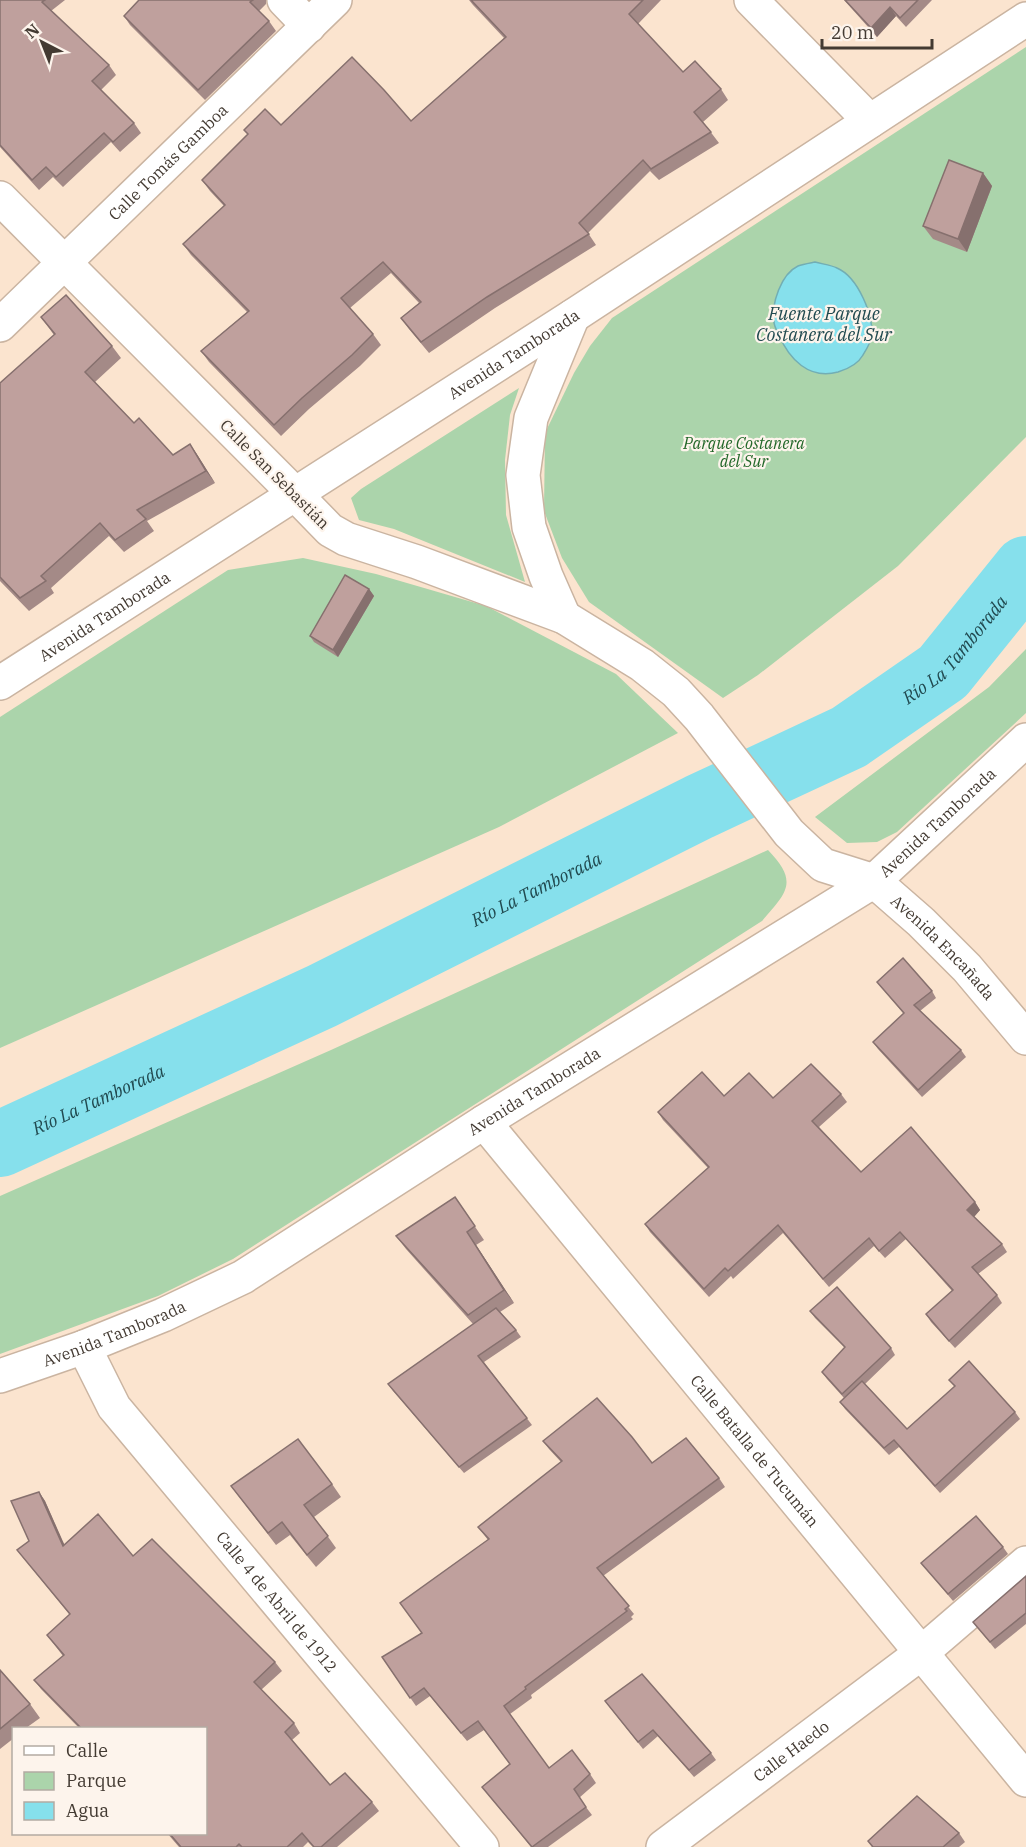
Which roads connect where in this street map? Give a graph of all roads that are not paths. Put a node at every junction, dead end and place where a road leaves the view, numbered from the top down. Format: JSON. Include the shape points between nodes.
{"nodes":[{"id":1,"x":284,"y":0,"type":"edge"},
{"id":2,"x":335,"y":0,"type":"edge"},
{"id":3,"x":751,"y":0,"type":"edge"},
{"id":4,"x":1026,"y":19,"type":"edge"},
{"id":5,"x":309,"y":26,"type":"junction"},
{"id":6,"x":870,"y":121,"type":"junction"},
{"id":7,"x":0,"y":198,"type":"edge"},
{"id":8,"x":63,"y":263,"type":"junction"},
{"id":9,"x":573,"y":316,"type":"junction"},
{"id":10,"x":0,"y":325,"type":"edge"},
{"id":11,"x":295,"y":494,"type":"junction"},
{"id":12,"x":564,"y":618,"type":"junction"},
{"id":13,"x":0,"y":683,"type":"edge"},
{"id":14,"x":1026,"y":740,"type":"edge"},
{"id":15,"x":789,"y":834,"type":"joint"},
{"id":16,"x":874,"y":881,"type":"junction"},
{"id":17,"x":1026,"y":1038,"type":"edge"},
{"id":18,"x":484,"y":1122,"type":"junction"},
{"id":19,"x":84,"y":1347,"type":"junction"},
{"id":20,"x":0,"y":1376,"type":"edge"},
{"id":21,"x":1026,"y":1563,"type":"edge"},
{"id":22,"x":920,"y":1653,"type":"junction"},
{"id":23,"x":1026,"y":1780,"type":"edge"},
{"id":24,"x":482,"y":1847,"type":"edge"},
{"id":25,"x":663,"y":1847,"type":"edge"}],
"edges":[{"from":1,"to":5,"type":"main road"},
{"from":2,"to":5,"type":"main road","name":"Calle Tomás Gamboa"},
{"from":3,"to":6,"type":"main road"},
{"from":4,"to":6,"type":"main road","name":"Avenida Tamborada"},
{"from":5,"to":8,"type":"main road","name":"Calle Tomás Gamboa"},
{"from":6,"to":9,"type":"main road","name":"Avenida Tamborada"},
{"from":7,"to":8,"type":"main road","name":"Calle San Sebastián"},
{"from":8,"to":10,"type":"main road","name":"Calle Tomás Gamboa"},
{"from":8,"to":11,"type":"main road","name":"Calle San Sebastián"},
{"from":9,"to":11,"type":"main road","name":"Avenida Tamborada"},
{"from":9,"to":12,"type":"main road","via":[[531,418],[523,475],[529,527]]},
{"from":11,"to":12,"type":"main road","name":"Calle San Sebastián","via":[[330,530],[346,539]]},
{"from":11,"to":13,"type":"main road","name":"Avenida Tamborada"},
{"from":12,"to":15,"type":"main road","name":"Calle San Sebastián","via":[[642,664],[676,692]]},
{"from":14,"to":16,"type":"main road","name":"Avenida Tamborada"},
{"from":15,"to":16,"type":"main road","name":"Avenida Encañada","via":[[823,865]]},
{"from":16,"to":17,"type":"main road","name":"Avenida Encañada","via":[[967,968]]},
{"from":16,"to":18,"type":"main road","name":"Avenida Tamborada"},
{"from":18,"to":19,"type":"main road","name":"Avenida Tamborada","via":[[243,1277]]},
{"from":18,"to":22,"type":"main road","name":"Calle Batalla de Tucumán"},
{"from":19,"to":20,"type":"main road","name":"Avenida Tamborada"},
{"from":19,"to":24,"type":"main road","name":"Calle 4 de Abril de 1912","via":[[114,1407]]},
{"from":21,"to":22,"type":"main road","name":"Calle Haedo"},
{"from":22,"to":23,"type":"main road","name":"Calle Batalla de Tucumán"},
{"from":22,"to":25,"type":"main road","name":"Calle Haedo"}]}
